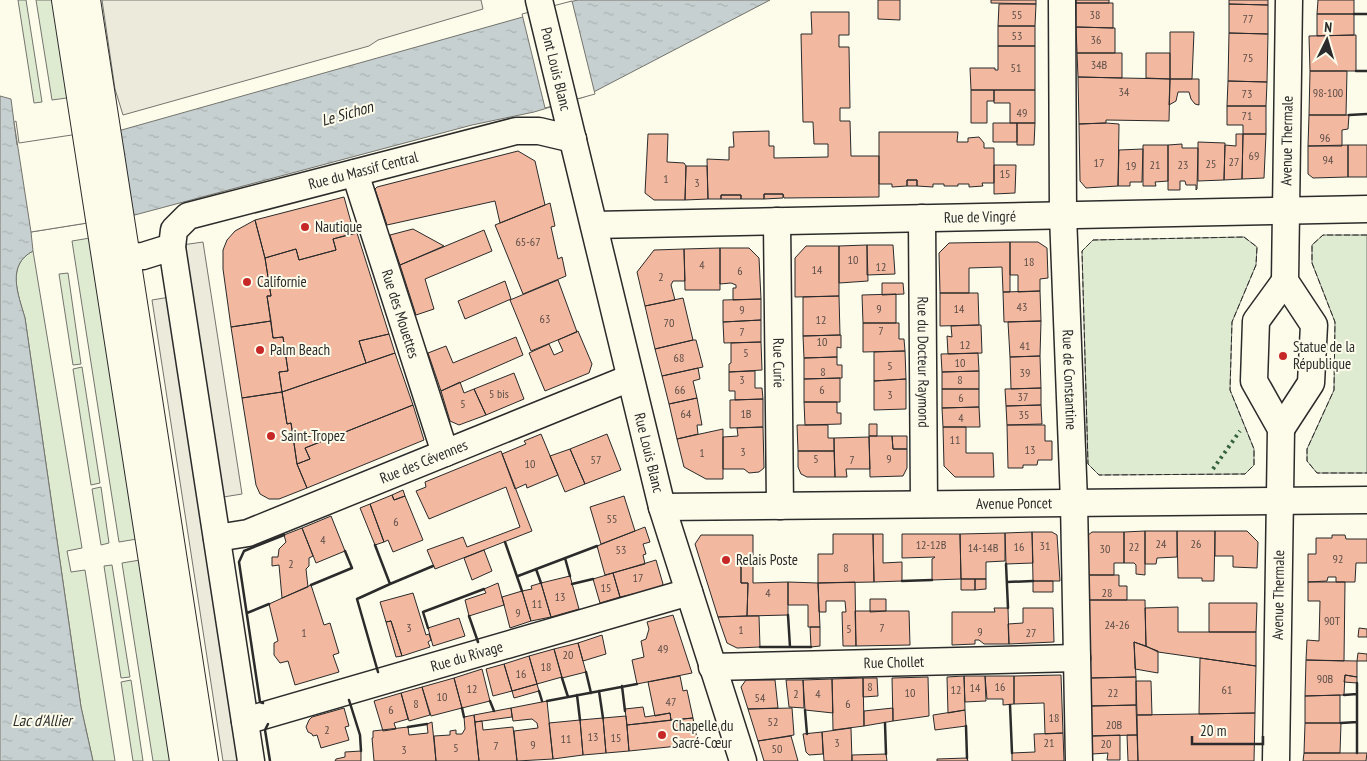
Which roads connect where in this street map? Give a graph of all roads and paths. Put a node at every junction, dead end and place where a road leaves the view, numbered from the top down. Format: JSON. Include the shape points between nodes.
{"nodes":[{"id":1,"x":66,"y":0,"type":"edge"},
{"id":2,"x":86,"y":0,"type":"edge"},
{"id":3,"x":539,"y":0,"type":"edge"},
{"id":4,"x":1062,"y":0,"type":"edge"},
{"id":5,"x":1289,"y":0,"type":"edge"},
{"id":6,"x":92,"y":101,"type":"junction"},
{"id":7,"x":574,"y":139,"type":"junction"},
{"id":8,"x":355,"y":173,"type":"junction"},
{"id":9,"x":1367,"y":209,"type":"edge"},
{"id":10,"x":1286,"y":211,"type":"junction"},
{"id":11,"x":1063,"y":216,"type":"junction"},
{"id":12,"x":922,"y":218,"type":"junction"},
{"id":13,"x":777,"y":221,"type":"junction"},
{"id":14,"x":594,"y":225,"type":"junction"},
{"id":15,"x":111,"y":227,"type":"junction"},
{"id":16,"x":172,"y":247,"type":"junction"},
{"id":17,"x":126,"y":256,"type":"junction"},
{"id":18,"x":1285,"y":281,"type":"junction"},
{"id":19,"x":630,"y":378,"type":"junction"},
{"id":20,"x":1281,"y":429,"type":"junction"},
{"id":21,"x":445,"y":453,"type":"junction"},
{"id":22,"x":1280,"y":500,"type":"junction"},
{"id":23,"x":1367,"y":500,"type":"edge"},
{"id":24,"x":1074,"y":502,"type":"junction"},
{"id":25,"x":924,"y":504,"type":"junction"},
{"id":26,"x":780,"y":506,"type":"junction"},
{"id":27,"x":662,"y":508,"type":"junction"},
{"id":28,"x":217,"y":538,"type":"junction"},
{"id":29,"x":689,"y":592,"type":"junction"},
{"id":30,"x":1077,"y":658,"type":"junction"},
{"id":31,"x":712,"y":667,"type":"junction"},
{"id":32,"x":245,"y":721,"type":"junction"},
{"id":33,"x":184,"y":761,"type":"edge"},
{"id":34,"x":204,"y":761,"type":"edge"},
{"id":35,"x":251,"y":761,"type":"edge"},
{"id":36,"x":743,"y":761,"type":"edge"},
{"id":37,"x":1079,"y":761,"type":"edge"},
{"id":38,"x":1276,"y":761,"type":"edge"}],
"edges":[{"from":1,"to":6,"type":"main road"},
{"from":2,"to":6,"type":"main road"},
{"from":3,"to":7,"type":"street","name":"Pont Louis Blanc"},
{"from":4,"to":11,"type":"street","name":"Rue de Constantine"},
{"from":5,"to":10,"type":"street","name":"Avenue Thermale"},
{"from":6,"to":15,"type":"main road"},
{"from":7,"to":8,"type":"street","name":"Rue du Massif Central","via":[[539,131],[516,131]]},
{"from":7,"to":14,"type":"street","name":"Rue Louis Blanc"},
{"from":8,"to":16,"type":"street","name":"Rue du Massif Central","via":[[188,216],[174,230]]},
{"from":8,"to":21,"type":"street","name":"Rue des Mouettes"},
{"from":9,"to":10,"type":"street","name":"Rue de Vingré"},
{"from":10,"to":11,"type":"street","name":"Rue de Vingré"},
{"from":10,"to":18,"type":"street","name":"Avenue Thermale"},
{"from":11,"to":12,"type":"street","name":"Rue de Vingré"},
{"from":11,"to":24,"type":"street","name":"Rue de Constantine"},
{"from":12,"to":13,"type":"street","name":"Rue de Vingré"},
{"from":12,"to":25,"type":"street","name":"Rue du Docteur Raymond"},
{"from":13,"to":14,"type":"street","name":"Rue de Vingré"},
{"from":13,"to":26,"type":"street","name":"Rue Curie"},
{"from":14,"to":19,"type":"street","name":"Rue Louis Blanc"},
{"from":15,"to":17,"type":"main road"},
{"from":15,"to":33,"type":"main road"},
{"from":16,"to":17,"type":"street","via":[[143,256]]},
{"from":16,"to":28,"type":"street"},
{"from":17,"to":34,"type":"main road"},
{"from":18,"to":20,"type":"street","via":[[1256,321],[1254,381]]},
{"from":18,"to":20,"type":"street","via":[[1314,324],[1312,383]]},
{"from":19,"to":21,"type":"street","name":"Rue des Cévennes"},
{"from":19,"to":27,"type":"street","name":"Rue Louis Blanc"},
{"from":20,"to":22,"type":"street","name":"Avenue Thermale"},
{"from":21,"to":28,"type":"street","name":"Rue des Cévennes","via":[[248,533]]},
{"from":22,"to":23,"type":"street","name":"Avenue Poncet"},
{"from":22,"to":24,"type":"street","name":"Avenue Poncet"},
{"from":22,"to":38,"type":"street","name":"Avenue Thermale"},
{"from":24,"to":25,"type":"street","name":"Avenue Poncet"},
{"from":24,"to":30,"type":"street","name":"Rue de Constantine"},
{"from":25,"to":26,"type":"street","name":"Avenue Poncet"},
{"from":26,"to":27,"type":"street","name":"Avenue Poncet"},
{"from":27,"to":29,"type":"street","name":"Rue Louis Blanc"},
{"from":28,"to":32,"type":"street"},
{"from":29,"to":31,"type":"street","name":"Rue Louis Blanc"},
{"from":29,"to":32,"type":"street","name":"Rue du Rivage"},
{"from":30,"to":31,"type":"street","name":"Rue Chollet"},
{"from":30,"to":37,"type":"street","name":"Rue de Constantine"},
{"from":31,"to":36,"type":"street","name":"Rue Louis Blanc"},
{"from":32,"to":35,"type":"street"}]}
